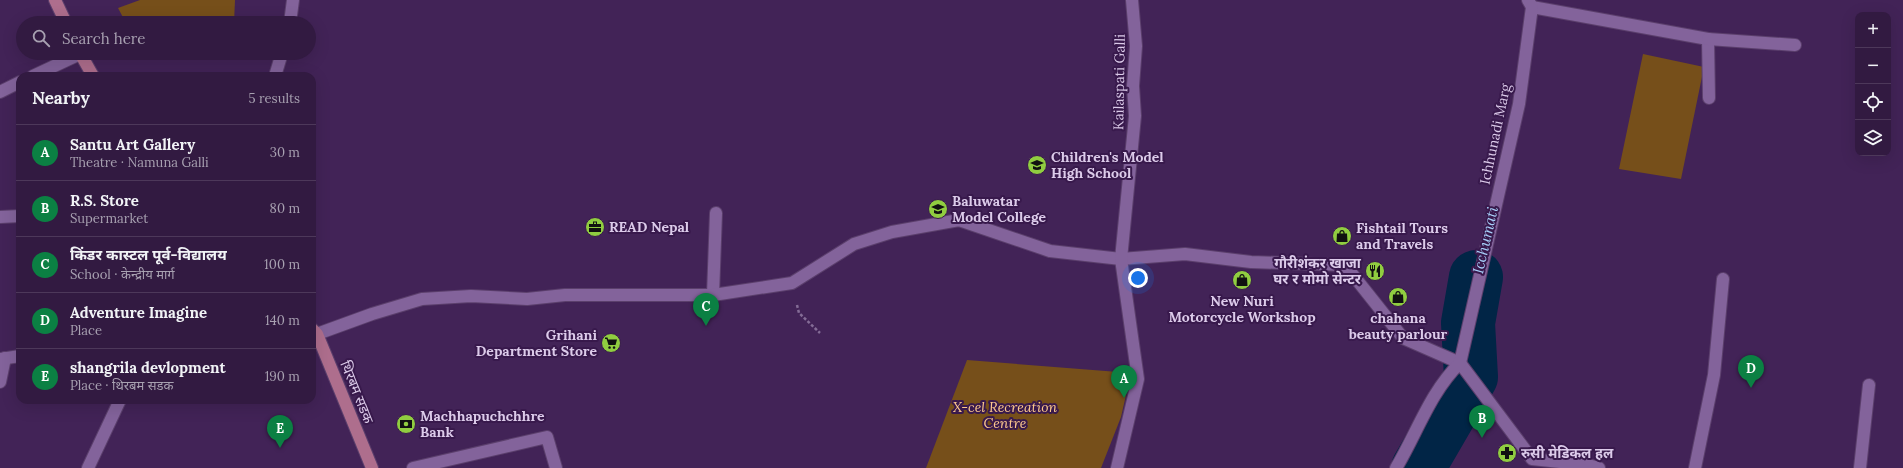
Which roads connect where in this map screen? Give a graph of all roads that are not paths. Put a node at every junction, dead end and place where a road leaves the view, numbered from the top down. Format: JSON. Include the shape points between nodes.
{"nodes":[{"id":1,"x":55,"y":0,"type":"edge"},
{"id":2,"x":293,"y":0,"type":"edge"},
{"id":3,"x":1132,"y":0,"type":"edge"},
{"id":4,"x":1530,"y":4,"type":"edge"},
{"id":5,"x":63,"y":16,"type":"edge"},
{"id":6,"x":291,"y":16,"type":"edge"},
{"id":7,"x":1708,"y":39,"type":"junction"},
{"id":8,"x":1795,"y":45,"type":"dead end"},
{"id":9,"x":66,"y":60,"type":"edge"},
{"id":10,"x":84,"y":60,"type":"edge"},
{"id":11,"x":280,"y":60,"type":"edge"},
{"id":12,"x":41,"y":72,"type":"edge"},
{"id":13,"x":91,"y":72,"type":"edge"},
{"id":14,"x":276,"y":72,"type":"edge"},
{"id":15,"x":16,"y":84,"type":"edge"},
{"id":16,"x":0,"y":92,"type":"edge"},
{"id":17,"x":1709,"y":98,"type":"dead end"},
{"id":18,"x":716,"y":213,"type":"dead end"},
{"id":19,"x":16,"y":216,"type":"edge"},
{"id":20,"x":0,"y":217,"type":"edge"},
{"id":21,"x":1121,"y":259,"type":"junction"},
{"id":22,"x":1723,"y":279,"type":"dead end"},
{"id":23,"x":712,"y":295,"type":"junction"},
{"id":24,"x":316,"y":332,"type":"edge"},
{"id":25,"x":316,"y":334,"type":"edge"},
{"id":26,"x":16,"y":356,"type":"edge"},
{"id":27,"x":2,"y":358,"type":"edge"},
{"id":28,"x":1460,"y":363,"type":"junction"},
{"id":29,"x":0,"y":382,"type":"edge"},
{"id":30,"x":1869,"y":385,"type":"dead end"},
{"id":31,"x":118,"y":404,"type":"edge"},
{"id":32,"x":1860,"y":467,"type":"edge"},
{"id":33,"x":88,"y":468,"type":"edge"},
{"id":34,"x":372,"y":468,"type":"edge"},
{"id":35,"x":413,"y":468,"type":"edge"},
{"id":36,"x":556,"y":468,"type":"edge"},
{"id":37,"x":1117,"y":468,"type":"edge"},
{"id":38,"x":1396,"y":468,"type":"edge"},
{"id":39,"x":1599,"y":468,"type":"edge"},
{"id":40,"x":1695,"y":468,"type":"edge"}],
"edges":[{"from":1,"to":5,"type":"main road"},
{"from":2,"to":6,"type":"street"},
{"from":3,"to":21,"type":"street","name":"Kailaspati Galli","via":[[1136,46],[1133,86],[1135,116]]},
{"from":4,"to":7,"type":"street"},
{"from":4,"to":28,"type":"street","name":"Ichhunadi Marg","via":[[1519,104]]},
{"from":7,"to":8,"type":"street"},
{"from":7,"to":17,"type":"street"},
{"from":9,"to":12,"type":"street"},
{"from":10,"to":13,"type":"main road"},
{"from":11,"to":14,"type":"street"},
{"from":15,"to":16,"type":"street"},
{"from":18,"to":23,"type":"street"},
{"from":19,"to":20,"type":"street"},
{"from":21,"to":23,"type":"street","via":[[1050,251],[959,220],[892,232],[854,244],[792,283]]},
{"from":21,"to":28,"type":"street","via":[[1185,254],[1251,262],[1345,265],[1403,338]]},
{"from":21,"to":37,"type":"street","name":"Kailaspati Galli","via":[[1138,379]]},
{"from":22,"to":40,"type":"street","via":[[1714,375]]},
{"from":23,"to":24,"type":"street","via":[[565,295],[527,299],[471,296],[422,299]]},
{"from":25,"to":34,"type":"main road","name":"थिरबम सडक"},
{"from":26,"to":27,"type":"street"},
{"from":27,"to":29,"type":"street"},
{"from":28,"to":38,"type":"street","via":[[1447,376],[1433,397]]},
{"from":28,"to":39,"type":"street","via":[[1532,459]]},
{"from":30,"to":32,"type":"street"},
{"from":31,"to":33,"type":"street"},
{"from":35,"to":36,"type":"street","via":[[547,437]]}]}
